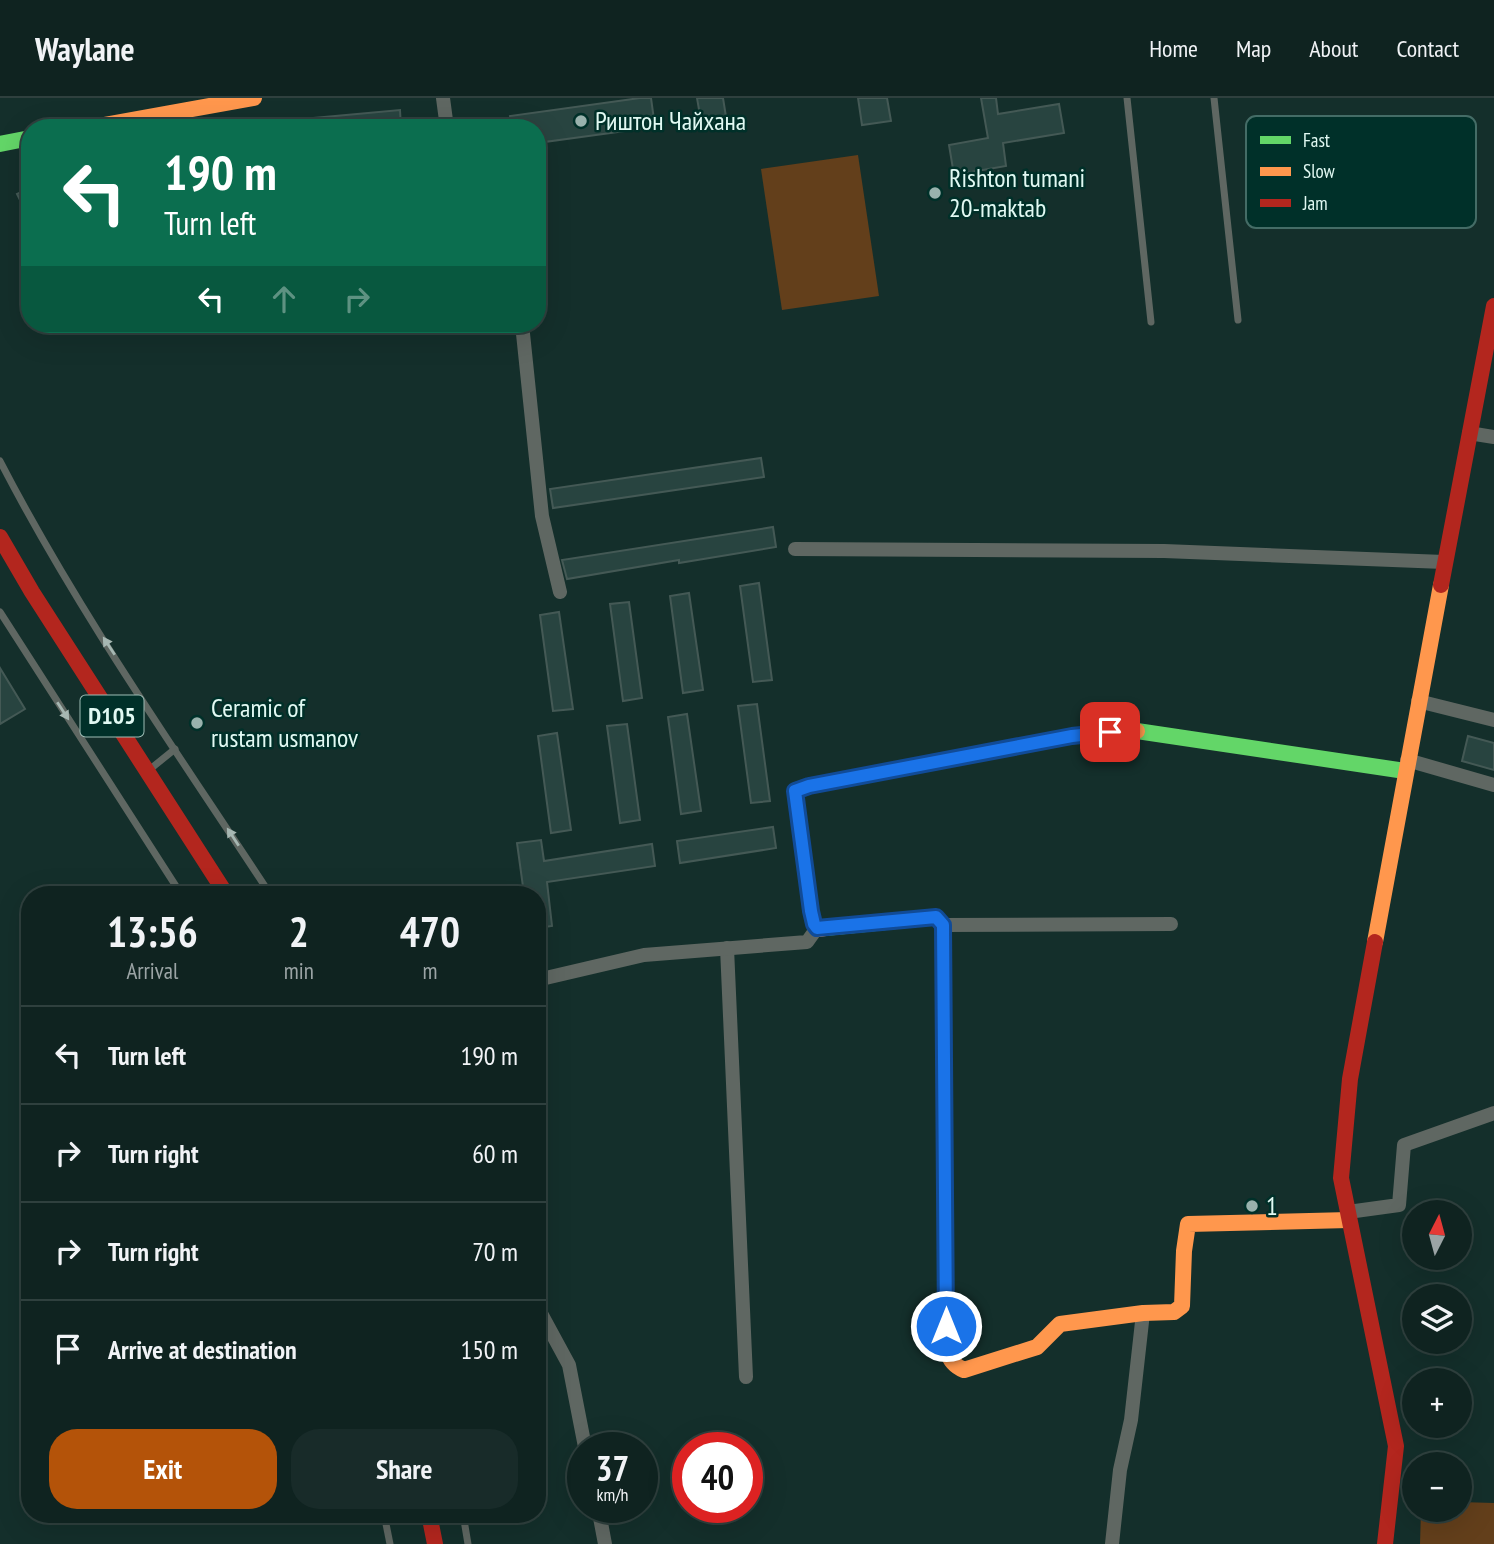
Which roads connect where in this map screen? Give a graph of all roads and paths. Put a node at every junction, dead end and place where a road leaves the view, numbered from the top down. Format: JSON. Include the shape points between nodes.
{"nodes":[{"id":1,"x":254,"y":98,"type":"edge"},
{"id":2,"x":443,"y":98,"type":"edge"},
{"id":3,"x":1127,"y":98,"type":"edge"},
{"id":4,"x":1214,"y":98,"type":"edge"},
{"id":5,"x":202,"y":102,"type":"edge"},
{"id":6,"x":127,"y":119,"type":"edge"},
{"id":7,"x":446,"y":119,"type":"edge"},
{"id":8,"x":21,"y":140,"type":"edge"},
{"id":9,"x":0,"y":144,"type":"edge"},
{"id":10,"x":1494,"y":306,"type":"edge"},
{"id":11,"x":1238,"y":320,"type":"dead end"},
{"id":12,"x":1152,"y":322,"type":"dead end"},
{"id":13,"x":523,"y":333,"type":"edge"},
{"id":14,"x":1469,"y":433,"type":"junction"},
{"id":15,"x":1494,"y":438,"type":"edge"},
{"id":16,"x":0,"y":461,"type":"edge"},
{"id":17,"x":0,"y":537,"type":"edge"},
{"id":18,"x":795,"y":549,"type":"dead end"},
{"id":19,"x":1444,"y":562,"type":"junction"},
{"id":20,"x":560,"y":592,"type":"dead end"},
{"id":21,"x":0,"y":612,"type":"edge"},
{"id":22,"x":1418,"y":701,"type":"junction"},
{"id":23,"x":1494,"y":720,"type":"edge"},
{"id":24,"x":176,"y":749,"type":"junction"},
{"id":25,"x":1406,"y":765,"type":"junction"},
{"id":26,"x":147,"y":771,"type":"junction"},
{"id":27,"x":1494,"y":785,"type":"edge"},
{"id":28,"x":176,"y":886,"type":"edge"},
{"id":29,"x":221,"y":886,"type":"edge"},
{"id":30,"x":265,"y":886,"type":"edge"},
{"id":31,"x":1171,"y":923,"type":"dead end"},
{"id":32,"x":943,"y":925,"type":"junction"},
{"id":33,"x":817,"y":928,"type":"junction"},
{"id":34,"x":727,"y":948,"type":"junction"},
{"id":35,"x":546,"y":978,"type":"edge"},
{"id":36,"x":1494,"y":1113,"type":"edge"},
{"id":37,"x":1348,"y":1216,"type":"junction"},
{"id":38,"x":1143,"y":1313,"type":"junction"},
{"id":39,"x":546,"y":1323,"type":"edge"},
{"id":40,"x":746,"y":1377,"type":"dead end"},
{"id":41,"x":582,"y":1432,"type":"edge"},
{"id":42,"x":386,"y":1523,"type":"edge"},
{"id":43,"x":431,"y":1523,"type":"edge"},
{"id":44,"x":464,"y":1523,"type":"edge"},
{"id":45,"x":601,"y":1523,"type":"edge"},
{"id":46,"x":390,"y":1544,"type":"edge"},
{"id":47,"x":435,"y":1544,"type":"edge"},
{"id":48,"x":468,"y":1544,"type":"edge"},
{"id":49,"x":605,"y":1544,"type":"edge"},
{"id":50,"x":1112,"y":1544,"type":"edge"},
{"id":51,"x":1385,"y":1544,"type":"edge"}],
"edges":[{"from":1,"to":5,"type":"street"},
{"from":2,"to":7,"type":"street"},
{"from":3,"to":12,"type":"lane"},
{"from":4,"to":11,"type":"lane"},
{"from":5,"to":6,"type":"street"},
{"from":8,"to":9,"type":"street"},
{"from":10,"to":14,"type":"street"},
{"from":13,"to":20,"type":"street","via":[[542,516]]},
{"from":14,"to":15,"type":"street"},
{"from":14,"to":19,"type":"street"},
{"from":24,"to":16,"type":"lane","one_way":true,"via":[[89,615]]},
{"from":17,"to":26,"type":"street","number":"D105"},
{"from":18,"to":19,"type":"street","via":[[1164,551]]},
{"from":19,"to":22,"type":"street"},
{"from":21,"to":28,"type":"lane","one_way":true},
{"from":22,"to":23,"type":"street"},
{"from":22,"to":25,"type":"street"},
{"from":24,"to":26,"type":"lane"},
{"from":30,"to":24,"type":"lane","one_way":true},
{"from":25,"to":27,"type":"street"},
{"from":25,"to":33,"type":"street","via":[[1128,730],[1072,736],[809,786],[795,791]]},
{"from":25,"to":37,"type":"street","via":[[1350,1079],[1341,1178]]},
{"from":26,"to":29,"type":"street","number":"D105"},
{"from":31,"to":32,"type":"street"},
{"from":32,"to":33,"type":"street","via":[[936,917]]},
{"from":32,"to":38,"type":"street","via":[[946,1354],[954,1366],[964,1370],[1037,1347],[1060,1324]]},
{"from":33,"to":34,"type":"street","via":[[807,942]]},
{"from":34,"to":35,"type":"street","via":[[644,955]]},
{"from":34,"to":40,"type":"street"},
{"from":36,"to":37,"type":"street","via":[[1404,1145],[1399,1205]]},
{"from":37,"to":38,"type":"street","via":[[1188,1224],[1182,1307],[1174,1312]]},
{"from":37,"to":51,"type":"street","via":[[1396,1446]]},
{"from":38,"to":50,"type":"street"},
{"from":39,"to":41,"type":"street","via":[[569,1366]]},
{"from":42,"to":46,"type":"lane"},
{"from":43,"to":47,"type":"street"},
{"from":44,"to":48,"type":"lane"},
{"from":45,"to":49,"type":"street"}]}
